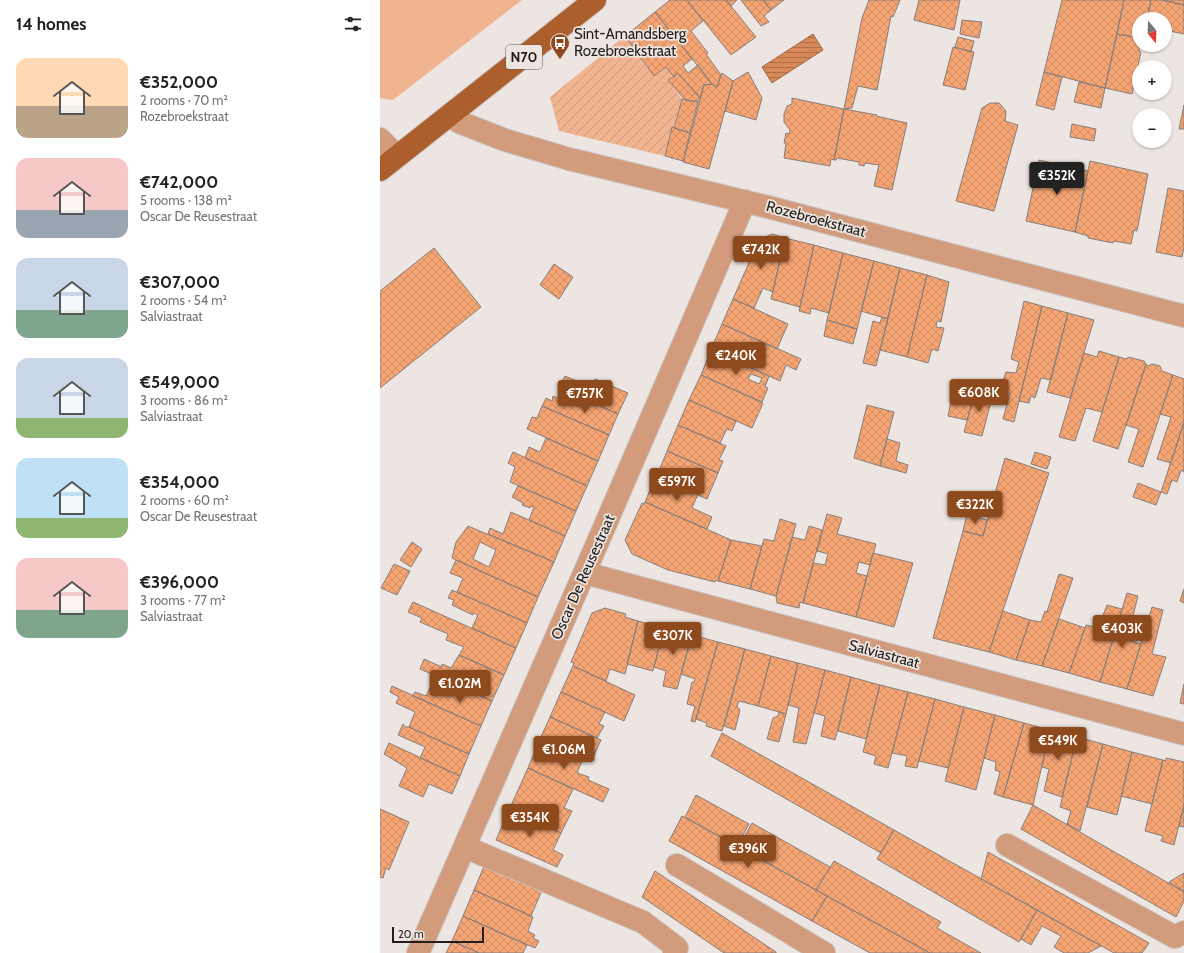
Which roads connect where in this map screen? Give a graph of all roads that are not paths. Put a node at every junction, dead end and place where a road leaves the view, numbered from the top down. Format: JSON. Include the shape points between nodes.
{"nodes":[{"id":1,"x":595,"y":0,"type":"edge"},
{"id":2,"x":452,"y":114,"type":"junction"},
{"id":3,"x":380,"y":139,"type":"edge"},
{"id":4,"x":397,"y":156,"type":"junction"},
{"id":5,"x":380,"y":170,"type":"edge"},
{"id":6,"x":745,"y":201,"type":"junction"},
{"id":7,"x":1184,"y":316,"type":"edge"},
{"id":8,"x":585,"y":573,"type":"junction"},
{"id":9,"x":1184,"y":734,"type":"edge"},
{"id":10,"x":1007,"y":845,"type":"dead end"},
{"id":11,"x":465,"y":847,"type":"junction"},
{"id":12,"x":677,"y":865,"type":"dead end"},
{"id":13,"x":1184,"y":932,"type":"edge"},
{"id":14,"x":418,"y":953,"type":"edge"},
{"id":15,"x":674,"y":953,"type":"edge"},
{"id":16,"x":824,"y":953,"type":"edge"}],
"edges":[{"from":1,"to":2,"type":"main road","number":"N70"},
{"from":2,"to":4,"type":"main road","number":"N70"},
{"from":2,"to":6,"type":"street","name":"Rozebroekstraat","via":[[459,122],[505,140],[569,159]]},
{"from":3,"to":4,"type":"street"},
{"from":4,"to":5,"type":"main road","number":"N70"},
{"from":6,"to":7,"type":"street","name":"Rozebroekstraat"},
{"from":6,"to":8,"type":"street","name":"Oscar De Reusestraat"},
{"from":8,"to":9,"type":"street","name":"Salviastraat"},
{"from":8,"to":11,"type":"street","name":"Oscar De Reusestraat"},
{"from":10,"to":13,"type":"street","via":[[1175,937]]},
{"from":11,"to":14,"type":"street","name":"Oscar De Reusestraat"},
{"from":11,"to":15,"type":"street","via":[[643,922],[678,948]]},
{"from":12,"to":16,"type":"street"}]}
